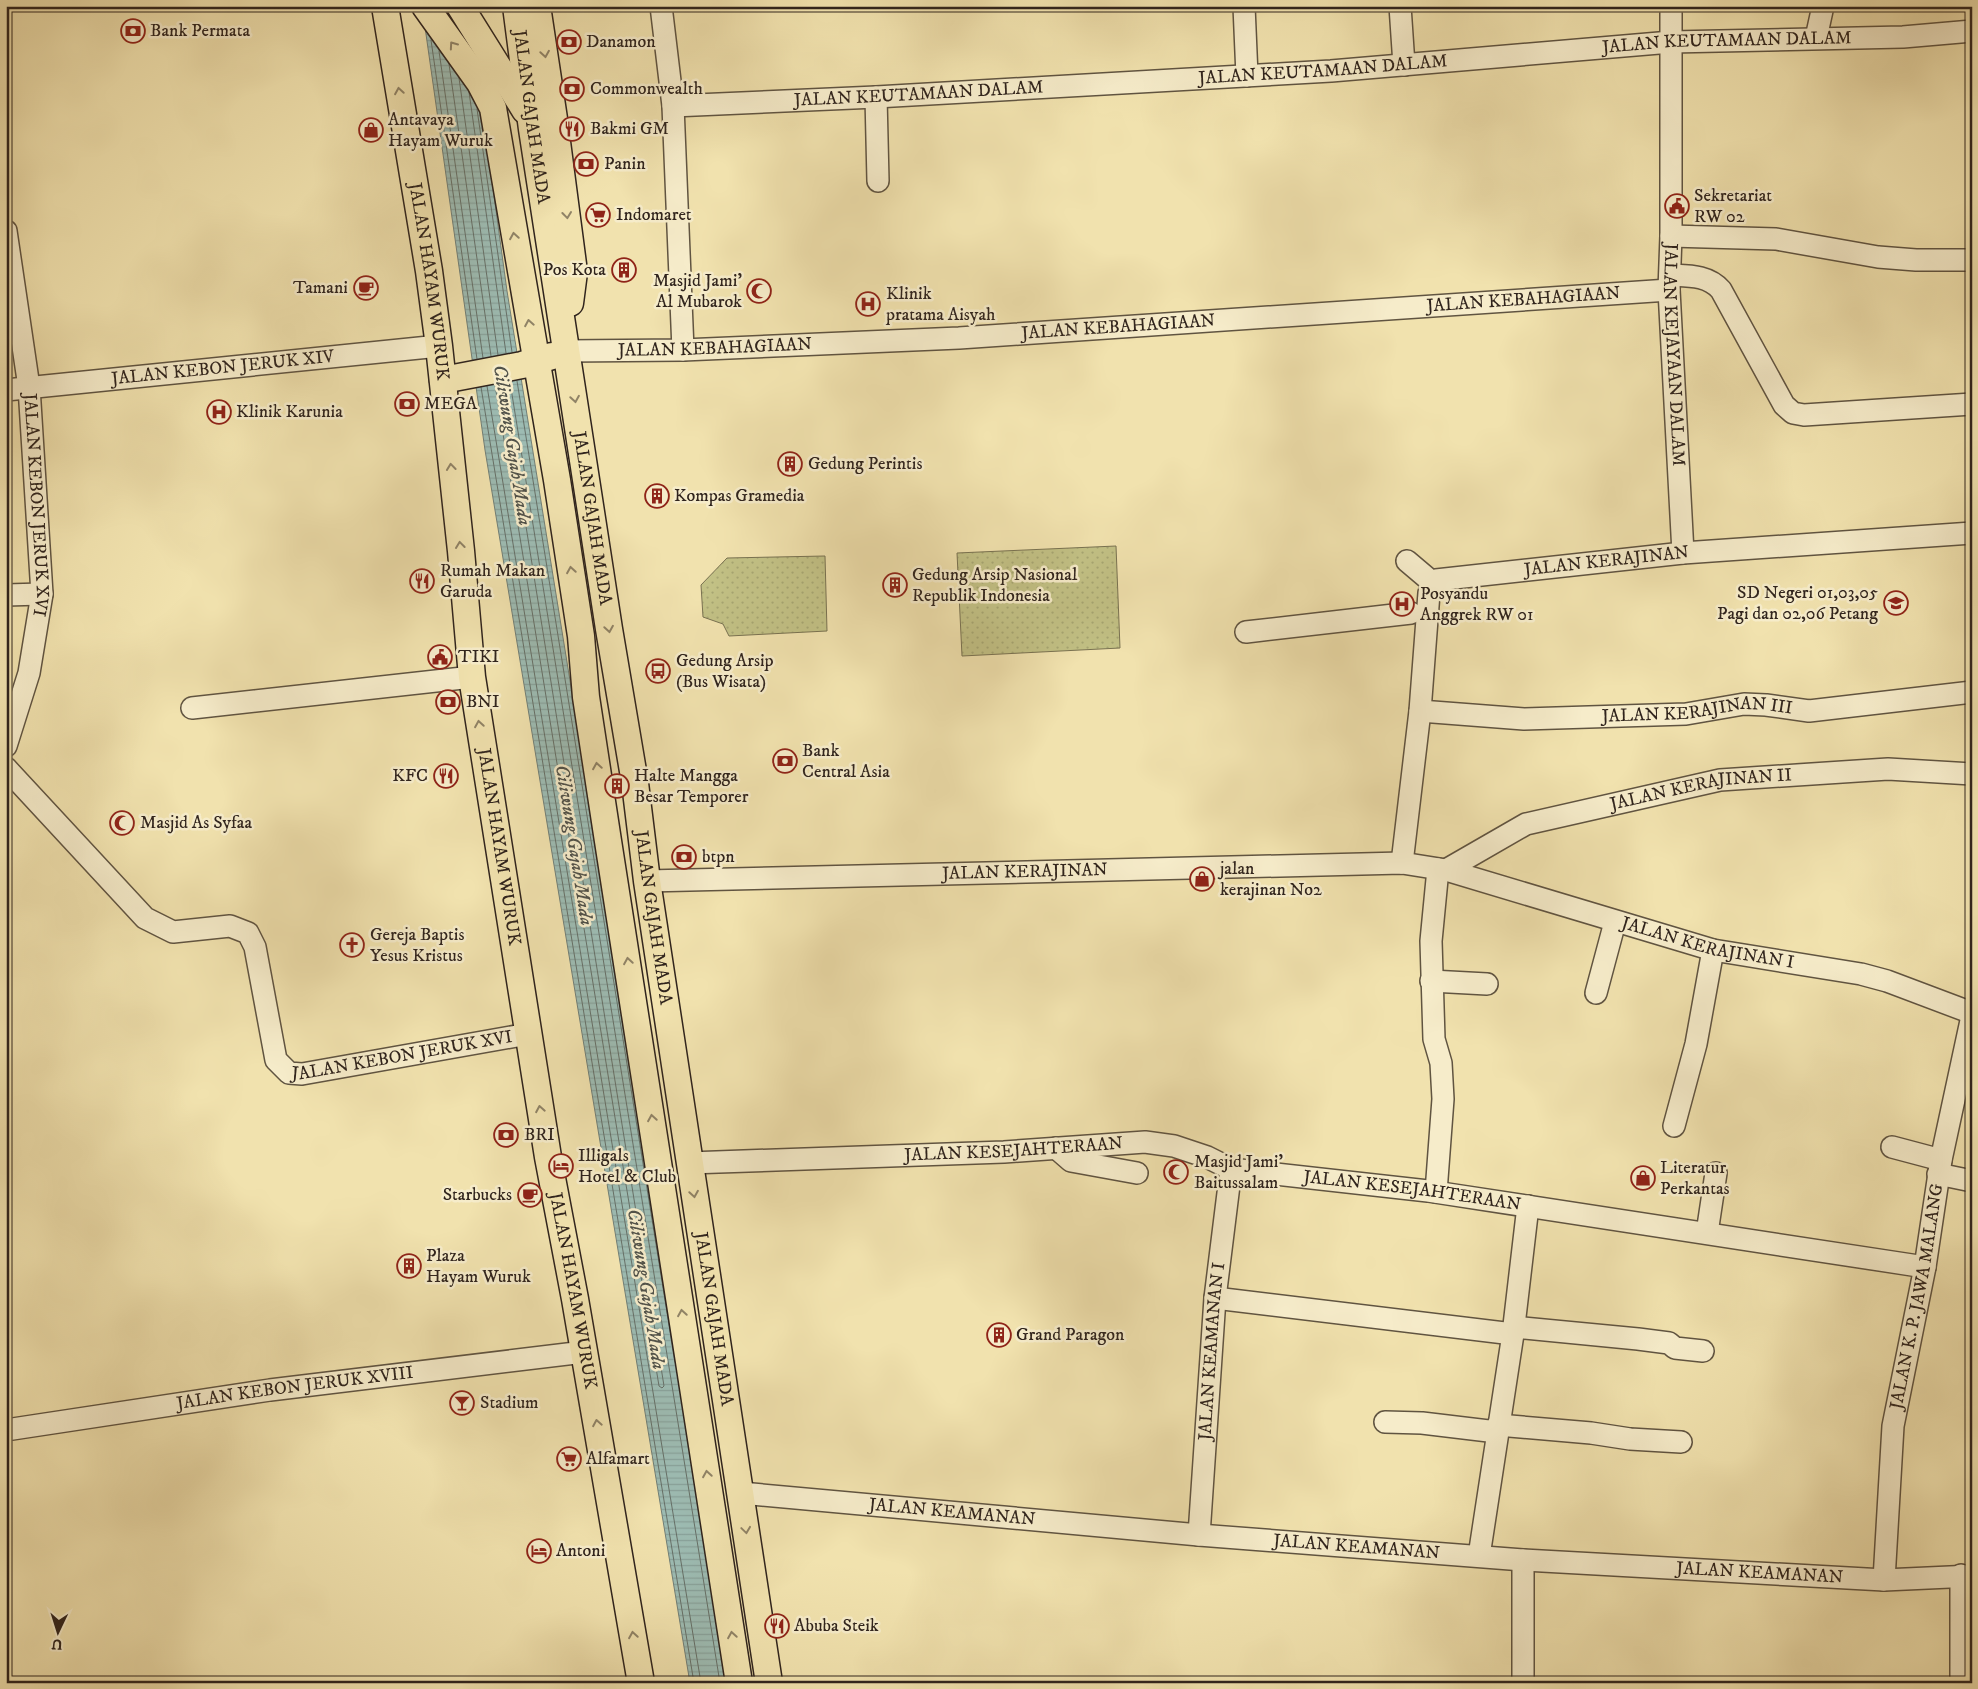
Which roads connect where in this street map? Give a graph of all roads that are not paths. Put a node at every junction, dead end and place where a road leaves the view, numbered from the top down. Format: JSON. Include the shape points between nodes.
{"nodes":[{"id":1,"x":385,"y":6,"type":"edge"},
{"id":2,"x":425,"y":6,"type":"edge"},
{"id":3,"x":460,"y":6,"type":"edge"},
{"id":4,"x":516,"y":6,"type":"edge"},
{"id":5,"x":537,"y":6,"type":"edge"},
{"id":6,"x":661,"y":6,"type":"edge"},
{"id":7,"x":1244,"y":6,"type":"edge"},
{"id":8,"x":1400,"y":6,"type":"edge"},
{"id":9,"x":1671,"y":6,"type":"edge"},
{"id":10,"x":1822,"y":6,"type":"edge"},
{"id":11,"x":1972,"y":31,"type":"edge"},
{"id":12,"x":1816,"y":38,"type":"junction"},
{"id":13,"x":1670,"y":42,"type":"junction"},
{"id":14,"x":1404,"y":65,"type":"junction"},
{"id":15,"x":1247,"y":76,"type":"junction"},
{"id":16,"x":876,"y":97,"type":"junction"},
{"id":17,"x":673,"y":106,"type":"junction"},
{"id":18,"x":532,"y":129,"type":"junction"},
{"id":19,"x":878,"y":181,"type":"dead end"},
{"id":20,"x":6,"y":231,"type":"edge"},
{"id":21,"x":1671,"y":236,"type":"junction"},
{"id":22,"x":1972,"y":260,"type":"edge"},
{"id":23,"x":1670,"y":282,"type":"junction"},
{"id":24,"x":566,"y":339,"type":"junction"},
{"id":25,"x":439,"y":346,"type":"junction"},
{"id":26,"x":683,"y":350,"type":"junction"},
{"id":27,"x":529,"y":363,"type":"junction"},
{"id":28,"x":443,"y":380,"type":"junction"},
{"id":29,"x":29,"y":387,"type":"junction"},
{"id":30,"x":6,"y":390,"type":"edge"},
{"id":31,"x":1972,"y":404,"type":"edge"},
{"id":32,"x":1972,"y":533,"type":"edge"},
{"id":33,"x":1683,"y":553,"type":"junction"},
{"id":34,"x":1407,"y":561,"type":"dead end"},
{"id":35,"x":1433,"y":583,"type":"junction"},
{"id":36,"x":42,"y":594,"type":"junction"},
{"id":37,"x":6,"y":595,"type":"edge"},
{"id":38,"x":1411,"y":613,"type":"dead end"},
{"id":39,"x":1246,"y":632,"type":"dead end"},
{"id":40,"x":472,"y":677,"type":"junction"},
{"id":41,"x":1972,"y":692,"type":"edge"},
{"id":42,"x":192,"y":708,"type":"dead end"},
{"id":43,"x":1420,"y":711,"type":"junction"},
{"id":44,"x":6,"y":746,"type":"edge"},
{"id":45,"x":6,"y":768,"type":"edge"},
{"id":46,"x":1972,"y":774,"type":"edge"},
{"id":47,"x":1402,"y":863,"type":"junction"},
{"id":48,"x":1442,"y":870,"type":"junction"},
{"id":49,"x":647,"y":881,"type":"junction"},
{"id":50,"x":1615,"y":922,"type":"junction"},
{"id":51,"x":1713,"y":950,"type":"junction"},
{"id":52,"x":1431,"y":981,"type":"junction"},
{"id":53,"x":1487,"y":984,"type":"dead end"},
{"id":54,"x":1596,"y":993,"type":"dead end"},
{"id":55,"x":1972,"y":1015,"type":"edge"},
{"id":56,"x":669,"y":1025,"type":"junction"},
{"id":57,"x":639,"y":1030,"type":"junction"},
{"id":58,"x":528,"y":1034,"type":"junction"},
{"id":59,"x":1969,"y":1040,"type":"edge"},
{"id":60,"x":1674,"y":1126,"type":"dead end"},
{"id":61,"x":1056,"y":1148,"type":"junction"},
{"id":62,"x":1892,"y":1148,"type":"dead end"},
{"id":63,"x":689,"y":1162,"type":"junction"},
{"id":64,"x":1939,"y":1167,"type":"junction"},
{"id":65,"x":1231,"y":1169,"type":"junction"},
{"id":66,"x":1137,"y":1173,"type":"dead end"},
{"id":67,"x":1716,"y":1173,"type":"dead end"},
{"id":68,"x":1972,"y":1181,"type":"edge"},
{"id":69,"x":1436,"y":1192,"type":"junction"},
{"id":70,"x":1528,"y":1206,"type":"junction"},
{"id":71,"x":1707,"y":1233,"type":"junction"},
{"id":72,"x":1925,"y":1267,"type":"junction"},
{"id":73,"x":1215,"y":1298,"type":"junction"},
{"id":74,"x":1514,"y":1331,"type":"junction"},
{"id":75,"x":1703,"y":1351,"type":"dead end"},
{"id":76,"x":584,"y":1352,"type":"junction"},
{"id":77,"x":1385,"y":1422,"type":"dead end"},
{"id":78,"x":1498,"y":1428,"type":"junction"},
{"id":79,"x":6,"y":1430,"type":"edge"},
{"id":80,"x":1681,"y":1442,"type":"dead end"},
{"id":81,"x":741,"y":1493,"type":"junction"},
{"id":82,"x":1199,"y":1535,"type":"junction"},
{"id":83,"x":1479,"y":1556,"type":"junction"},
{"id":84,"x":1522,"y":1560,"type":"junction"},
{"id":85,"x":1967,"y":1575,"type":"edge"},
{"id":86,"x":1884,"y":1580,"type":"junction"},
{"id":87,"x":641,"y":1683,"type":"edge"},
{"id":88,"x":739,"y":1683,"type":"edge"},
{"id":89,"x":768,"y":1683,"type":"edge"},
{"id":90,"x":1523,"y":1683,"type":"edge"},
{"id":91,"x":1961,"y":1683,"type":"edge"}],
"edges":[{"from":25,"to":1,"type":"main road","name":"JALAN HAYAM WURUK","one_way":true},
{"from":27,"to":2,"type":"main road","name":"JALAN GAJAH MADA","one_way":true,"via":[[493,108]]},
{"from":3,"to":18,"type":"main road","via":[[516,93]]},
{"from":4,"to":18,"type":"main road","name":"JALAN GAJAH MADA"},
{"from":5,"to":24,"type":"main road","one_way":true,"via":[[574,272]]},
{"from":6,"to":17,"type":"street"},
{"from":7,"to":15,"type":"street"},
{"from":8,"to":14,"type":"street"},
{"from":9,"to":13,"type":"street","name":"JALAN KEJAYAAN DALAM"},
{"from":10,"to":12,"type":"street"},
{"from":11,"to":12,"type":"street","name":"JALAN KEUTAMAAN DALAM","via":[[1903,37]]},
{"from":12,"to":13,"type":"street","name":"JALAN KEUTAMAAN DALAM"},
{"from":13,"to":14,"type":"street","name":"JALAN KEUTAMAAN DALAM"},
{"from":13,"to":21,"type":"street","name":"JALAN KEJAYAAN DALAM"},
{"from":14,"to":15,"type":"street","name":"JALAN KEUTAMAAN DALAM"},
{"from":15,"to":16,"type":"street","name":"JALAN KEUTAMAAN DALAM"},
{"from":16,"to":17,"type":"street","name":"JALAN KEUTAMAAN DALAM"},
{"from":16,"to":19,"type":"street"},
{"from":17,"to":26,"type":"street"},
{"from":18,"to":24,"type":"main road","name":"JALAN GAJAH MADA"},
{"from":20,"to":29,"type":"street","name":"JALAN KEBON JERUK XVI"},
{"from":21,"to":22,"type":"street","via":[[1776,239],[1878,257]]},
{"from":21,"to":23,"type":"street","name":"JALAN KEJAYAAN DALAM"},
{"from":23,"to":26,"type":"street","name":"JALAN KEBAHAGIAAN","via":[[959,338]]},
{"from":23,"to":31,"type":"street","name":"JALAN KEBAHAGIAAN","via":[[1698,277],[1710,280],[1722,290],[1784,406],[1793,412],[1804,415]]},
{"from":23,"to":33,"type":"street","name":"JALAN KEJAYAAN DALAM"},
{"from":24,"to":26,"type":"street","name":"JALAN KEBAHAGIAAN"},
{"from":24,"to":27,"type":"main road"},
{"from":24,"to":49,"type":"main road","name":"JALAN GAJAH MADA","one_way":true,"via":[[635,783]]},
{"from":25,"to":28,"type":"main road","name":"JALAN HAYAM WURUK"},
{"from":25,"to":29,"type":"street","name":"JALAN KEBON JERUK XIV"},
{"from":27,"to":28,"type":"main road"},
{"from":57,"to":27,"type":"main road","name":"JALAN GAJAH MADA","one_way":true,"via":[[586,697],[577,609]]},
{"from":40,"to":28,"type":"main road","name":"JALAN HAYAM WURUK","one_way":true},
{"from":29,"to":30,"type":"street","name":"JALAN KEBON JERUK XIV"},
{"from":29,"to":36,"type":"street","name":"JALAN KEBON JERUK XVI"},
{"from":32,"to":33,"type":"street","name":"JALAN KERAJINAN"},
{"from":33,"to":35,"type":"street","name":"JALAN KERAJINAN"},
{"from":34,"to":35,"type":"street"},
{"from":35,"to":43,"type":"street","via":[[1429,593]]},
{"from":36,"to":37,"type":"street"},
{"from":36,"to":44,"type":"street","name":"JALAN KEBON JERUK XVI","via":[[29,673]]},
{"from":38,"to":39,"type":"street"},
{"from":40,"to":42,"type":"street"},
{"from":58,"to":40,"type":"main road","name":"JALAN HAYAM WURUK","one_way":true},
{"from":41,"to":43,"type":"street","name":"JALAN KERAJINAN III","via":[[1808,712],[1744,704],[1686,714],[1524,719]]},
{"from":43,"to":47,"type":"street"},
{"from":45,"to":58,"type":"street","name":"JALAN KEBON JERUK XVI","via":[[145,918],[173,932],[230,926],[248,933],[256,947],[276,1060],[289,1072],[302,1074]]},
{"from":46,"to":48,"type":"street","name":"JALAN KERAJINAN II","via":[[1888,769],[1720,780],[1526,824]]},
{"from":47,"to":48,"type":"street","name":"JALAN KERAJINAN"},
{"from":47,"to":49,"type":"street","name":"JALAN KERAJINAN"},
{"from":48,"to":50,"type":"street","name":"JALAN KERAJINAN I"},
{"from":48,"to":52,"type":"street","via":[[1430,941]]},
{"from":49,"to":56,"type":"main road","name":"JALAN GAJAH MADA"},
{"from":50,"to":51,"type":"street","name":"JALAN KERAJINAN I"},
{"from":50,"to":54,"type":"street"},
{"from":51,"to":55,"type":"street","name":"JALAN KERAJINAN I","via":[[1861,974],[1888,981]]},
{"from":51,"to":60,"type":"street","via":[[1696,1044]]},
{"from":52,"to":53,"type":"street"},
{"from":52,"to":69,"type":"street","via":[[1434,1039],[1441,1062],[1443,1099]]},
{"from":55,"to":59,"type":"street","name":"JALAN K. P. JAWA MALANG"},
{"from":56,"to":57,"type":"main road"},
{"from":56,"to":63,"type":"main road","name":"JALAN GAJAH MADA"},
{"from":88,"to":57,"type":"main road","name":"JALAN GAJAH MADA","one_way":true},
{"from":76,"to":58,"type":"main road","name":"JALAN HAYAM WURUK","one_way":true},
{"from":59,"to":64,"type":"street","name":"JALAN K. P. JAWA MALANG"},
{"from":61,"to":63,"type":"street","name":"JALAN KESEJAHTERAAN"},
{"from":61,"to":65,"type":"street","name":"JALAN KESEJAHTERAAN","via":[[1145,1142],[1207,1156]]},
{"from":61,"to":66,"type":"street","via":[[1071,1162]]},
{"from":62,"to":64,"type":"street"},
{"from":63,"to":81,"type":"main road","name":"JALAN GAJAH MADA","one_way":true},
{"from":64,"to":68,"type":"street"},
{"from":64,"to":72,"type":"street","name":"JALAN K. P. JAWA MALANG"},
{"from":65,"to":69,"type":"street","name":"JALAN KESEJAHTERAAN"},
{"from":65,"to":73,"type":"street","name":"JALAN KEAMANAN I"},
{"from":67,"to":71,"type":"street"},
{"from":69,"to":70,"type":"street","name":"JALAN KESEJAHTERAAN"},
{"from":70,"to":71,"type":"street","name":"JALAN KESEJAHTERAAN"},
{"from":70,"to":74,"type":"street"},
{"from":71,"to":72,"type":"street","name":"JALAN KESEJAHTERAAN"},
{"from":72,"to":86,"type":"street","name":"JALAN K. P. JAWA MALANG","via":[[1893,1426]]},
{"from":73,"to":74,"type":"street"},
{"from":73,"to":82,"type":"street","name":"JALAN KEAMANAN I"},
{"from":74,"to":75,"type":"street","via":[[1670,1343],[1675,1348]]},
{"from":74,"to":78,"type":"street"},
{"from":76,"to":79,"type":"street","name":"JALAN KEBON JERUK XVIII","via":[[270,1390]]},
{"from":87,"to":76,"type":"main road","name":"JALAN HAYAM WURUK","one_way":true},
{"from":77,"to":78,"type":"street"},
{"from":78,"to":80,"type":"street"},
{"from":78,"to":83,"type":"street"},
{"from":81,"to":82,"type":"street","name":"JALAN KEAMANAN"},
{"from":81,"to":89,"type":"main road","name":"JALAN GAJAH MADA","one_way":true},
{"from":82,"to":83,"type":"street","name":"JALAN KEAMANAN"},
{"from":83,"to":84,"type":"street","name":"JALAN KEAMANAN"},
{"from":84,"to":86,"type":"street","name":"JALAN KEAMANAN"},
{"from":84,"to":90,"type":"street"},
{"from":85,"to":86,"type":"street","name":"JALAN KEAMANAN"},
{"from":85,"to":91,"type":"street"}]}
